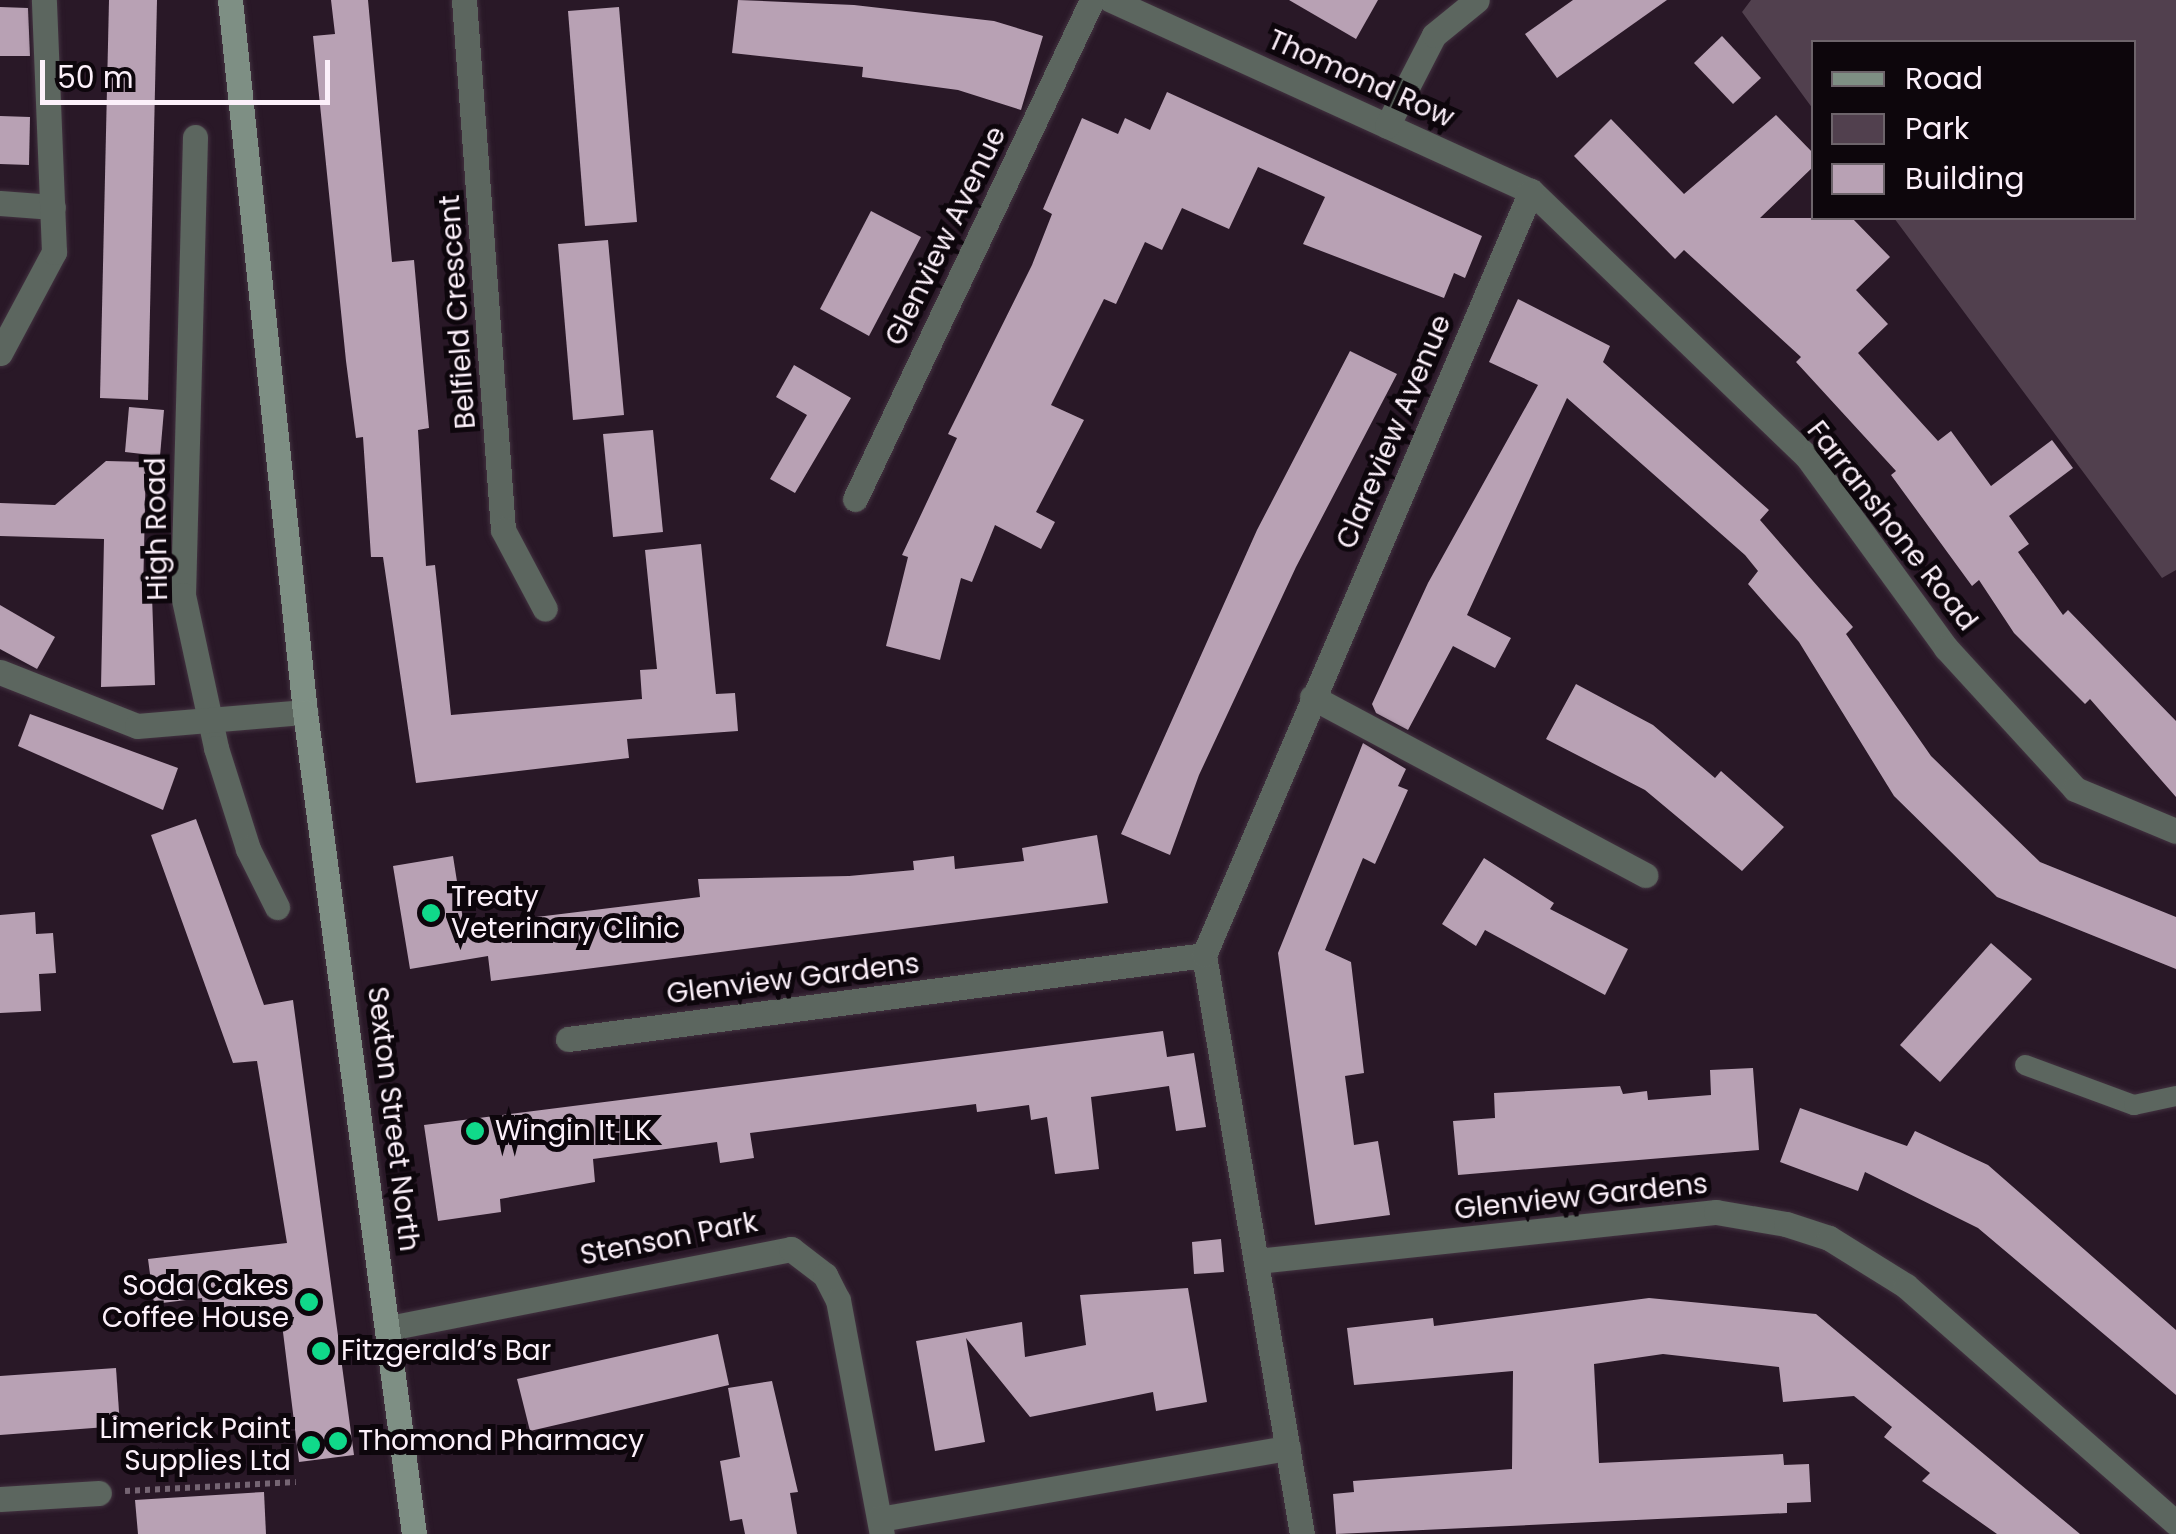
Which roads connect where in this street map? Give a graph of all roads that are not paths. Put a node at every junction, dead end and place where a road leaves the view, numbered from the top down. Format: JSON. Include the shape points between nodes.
{"nodes":[{"id":1,"x":44,"y":0,"type":"edge"},
{"id":2,"x":230,"y":0,"type":"edge"},
{"id":3,"x":464,"y":0,"type":"edge"},
{"id":4,"x":1092,"y":0,"type":"edge"},
{"id":5,"x":1111,"y":0,"type":"edge"},
{"id":6,"x":1477,"y":0,"type":"edge"},
{"id":7,"x":1387,"y":126,"type":"junction"},
{"id":8,"x":196,"y":137,"type":"dead end"},
{"id":9,"x":1531,"y":191,"type":"junction"},
{"id":10,"x":0,"y":203,"type":"edge"},
{"id":11,"x":53,"y":207,"type":"junction"},
{"id":12,"x":0,"y":352,"type":"edge"},
{"id":13,"x":855,"y":498,"type":"dead end"},
{"id":14,"x":545,"y":608,"type":"dead end"},
{"id":15,"x":0,"y":672,"type":"edge"},
{"id":16,"x":1312,"y":696,"type":"junction"},
{"id":17,"x":305,"y":712,"type":"junction"},
{"id":18,"x":211,"y":722,"type":"junction"},
{"id":19,"x":2176,"y":831,"type":"edge"},
{"id":20,"x":1646,"y":875,"type":"dead end"},
{"id":21,"x":276,"y":907,"type":"dead end"},
{"id":22,"x":1204,"y":955,"type":"junction"},
{"id":23,"x":568,"y":1039,"type":"dead end"},
{"id":24,"x":2026,"y":1065,"type":"dead end"},
{"id":25,"x":2176,"y":1096,"type":"edge"},
{"id":26,"x":1257,"y":1261,"type":"junction"},
{"id":27,"x":389,"y":1328,"type":"junction"},
{"id":28,"x":1288,"y":1448,"type":"junction"},
{"id":29,"x":99,"y":1493,"type":"road end"},
{"id":30,"x":0,"y":1499,"type":"edge"},
{"id":31,"x":2176,"y":1523,"type":"edge"},
{"id":32,"x":881,"y":1526,"type":"edge"},
{"id":33,"x":414,"y":1534,"type":"edge"},
{"id":34,"x":1302,"y":1534,"type":"edge"}],
"edges":[{"from":1,"to":11,"type":"street"},
{"from":2,"to":17,"type":"main road"},
{"from":3,"to":14,"type":"street","name":"Belfield Crescent","via":[[502,530]]},
{"from":4,"to":13,"type":"street","name":"Glenview Avenue"},
{"from":5,"to":7,"type":"street","name":"Thomond Row"},
{"from":6,"to":7,"type":"street","via":[[1434,35]]},
{"from":7,"to":9,"type":"street","name":"Thomond Row"},
{"from":8,"to":18,"type":"street","name":"High Road","via":[[184,595]]},
{"from":9,"to":16,"type":"street","name":"Clareview Avenue"},
{"from":9,"to":19,"type":"street","name":"Farranshone Road","via":[[1808,458],[1946,648],[2075,789]]},
{"from":10,"to":11,"type":"street"},
{"from":11,"to":12,"type":"street","via":[[54,252]]},
{"from":15,"to":18,"type":"street","via":[[137,726]]},
{"from":16,"to":20,"type":"street"},
{"from":16,"to":22,"type":"street"},
{"from":17,"to":18,"type":"street"},
{"from":17,"to":27,"type":"main road","name":"Sexton Street North"},
{"from":18,"to":21,"type":"street","name":"High Road","via":[[248,850]]},
{"from":22,"to":23,"type":"street","name":"Glenview Gardens"},
{"from":22,"to":26,"type":"street"},
{"from":24,"to":25,"type":"lane","via":[[2134,1104]]},
{"from":26,"to":28,"type":"street"},
{"from":26,"to":31,"type":"street","name":"Glenview Gardens","via":[[1716,1212],[1786,1224],[1828,1238],[1906,1286]]},
{"from":27,"to":32,"type":"street","name":"Stenson Park","via":[[791,1249],[826,1276],[838,1300]]},
{"from":27,"to":33,"type":"main road","name":"Sexton Street North"},
{"from":28,"to":32,"type":"street","name":"Stenson Park"},
{"from":28,"to":34,"type":"street"},
{"from":29,"to":30,"type":"street"}]}
